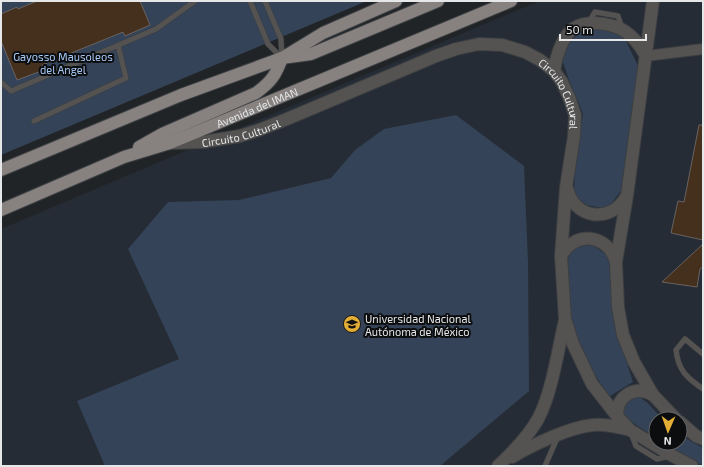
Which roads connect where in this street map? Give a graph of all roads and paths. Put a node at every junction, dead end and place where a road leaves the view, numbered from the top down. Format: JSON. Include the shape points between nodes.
{"nodes":[{"id":1,"x":195,"y":1,"type":"edge"},
{"id":2,"x":250,"y":1,"type":"edge"},
{"id":3,"x":265,"y":1,"type":"edge"},
{"id":4,"x":396,"y":1,"type":"edge"},
{"id":5,"x":438,"y":1,"type":"edge"},
{"id":6,"x":511,"y":1,"type":"edge"},
{"id":7,"x":652,"y":1,"type":"edge"},
{"id":8,"x":118,"y":45,"type":"junction"},
{"id":9,"x":703,"y":49,"type":"edge"},
{"id":10,"x":646,"y":56,"type":"junction"},
{"id":11,"x":282,"y":58,"type":"junction"},
{"id":12,"x":554,"y":71,"type":"junction"},
{"id":13,"x":1,"y":82,"type":"edge"},
{"id":14,"x":34,"y":121,"type":"dead end"},
{"id":15,"x":170,"y":143,"type":"junction"},
{"id":16,"x":124,"y":156,"type":"junction"},
{"id":17,"x":1,"y":170,"type":"edge"},
{"id":18,"x":566,"y":187,"type":"junction"},
{"id":19,"x":627,"y":196,"type":"junction"},
{"id":20,"x":1,"y":210,"type":"edge"},
{"id":21,"x":561,"y":256,"type":"junction"},
{"id":22,"x":616,"y":262,"type":"junction"},
{"id":23,"x":565,"y":318,"type":"junction"},
{"id":24,"x":703,"y":354,"type":"edge"},
{"id":25,"x":703,"y":389,"type":"edge"},
{"id":26,"x":653,"y":395,"type":"junction"},
{"id":27,"x":668,"y":411,"type":"edge"},
{"id":28,"x":617,"y":416,"type":"junction"},
{"id":29,"x":688,"y":428,"type":"edge"},
{"id":30,"x":630,"y":430,"type":"junction"},
{"id":31,"x":558,"y":435,"type":"junction"},
{"id":32,"x":700,"y":436,"type":"edge"},
{"id":33,"x":500,"y":464,"type":"edge"},
{"id":34,"x":545,"y":466,"type":"edge"},
{"id":35,"x":692,"y":466,"type":"edge"}],
"edges":[{"from":1,"to":8,"type":"lane","via":[[156,29]]},
{"from":2,"to":11,"type":"lane","via":[[268,44]]},
{"from":3,"to":11,"type":"lane","via":[[281,39]]},
{"from":4,"to":11,"type":"main road","via":[[323,32]]},
{"from":5,"to":11,"type":"main road","via":[[311,54]]},
{"from":6,"to":15,"type":"main road","name":"Avenida del IMAN"},
{"from":7,"to":10,"type":"street"},
{"from":8,"to":13,"type":"lane","via":[[11,90]]},
{"from":8,"to":14,"type":"lane","via":[[126,78]]},
{"from":9,"to":10,"type":"street"},
{"from":10,"to":12,"type":"street","via":[[639,44],[623,29],[608,23],[588,23],[574,28],[564,40],[557,54]]},
{"from":10,"to":19,"type":"street"},
{"from":11,"to":16,"type":"main road","via":[[277,72],[268,84],[256,93],[162,134]]},
{"from":11,"to":17,"type":"main road","via":[[181,95]]},
{"from":12,"to":15,"type":"street","name":"Circuito Cultural","via":[[525,52],[502,45],[479,44],[436,56],[259,130],[203,142]]},
{"from":12,"to":18,"type":"street","name":"Circuito Cultural","via":[[570,97],[575,115]]},
{"from":15,"to":16,"type":"main road","name":"Avenida del IMAN"},
{"from":16,"to":20,"type":"main road","name":"Avenida del IMAN"},
{"from":18,"to":19,"type":"street","via":[[575,204],[592,214],[599,215],[612,211]]},
{"from":18,"to":21,"type":"street","name":"Circuito Cultural"},
{"from":19,"to":22,"type":"street"},
{"from":21,"to":22,"type":"street","via":[[574,241],[588,238],[606,245]]},
{"from":21,"to":23,"type":"street","name":"Circuito Cultural"},
{"from":22,"to":26,"type":"street","via":[[618,307],[623,335],[634,362]]},
{"from":23,"to":28,"type":"street","name":"Circuito Cultural","via":[[573,344],[592,384]]},
{"from":23,"to":33,"type":"street","via":[[549,390],[538,418]]},
{"from":24,"to":25,"type":"lane","via":[[685,339],[676,350],[678,361],[689,379]]},
{"from":26,"to":27,"type":"street"},
{"from":26,"to":28,"type":"street","via":[[639,390],[629,393],[618,405]]},
{"from":28,"to":30,"type":"street","name":"Circuito Cultural"},
{"from":29,"to":32,"type":"street"},
{"from":30,"to":31,"type":"street","via":[[611,425],[593,425]]},
{"from":30,"to":35,"type":"street","name":"Circuito Cultural"},
{"from":31,"to":33,"type":"street"},
{"from":31,"to":34,"type":"lane"}]}
